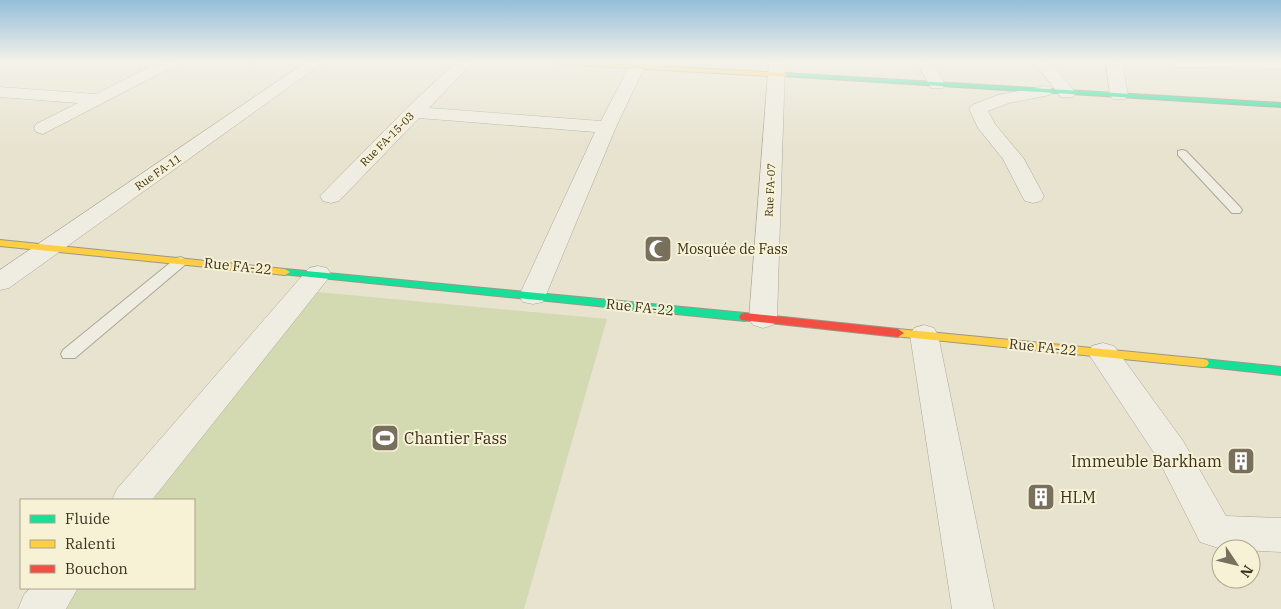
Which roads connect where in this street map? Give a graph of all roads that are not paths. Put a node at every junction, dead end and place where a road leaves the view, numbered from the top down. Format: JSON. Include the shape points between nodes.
{"nodes":[{"id":1,"x":115,"y":90,"type":"edge"},
{"id":2,"x":275,"y":90,"type":"edge"},
{"id":3,"x":436,"y":90,"type":"edge"},
{"id":4,"x":626,"y":90,"type":"edge"},
{"id":5,"x":776,"y":90,"type":"edge"},
{"id":6,"x":1035,"y":90,"type":"edge"},
{"id":7,"x":1065,"y":90,"type":"edge"},
{"id":8,"x":1118,"y":90,"type":"edge"},
{"id":9,"x":1044,"y":91,"type":"junction"},
{"id":10,"x":0,"y":92,"type":"edge"},
{"id":11,"x":1067,"y":93,"type":"junction"},
{"id":12,"x":1119,"y":95,"type":"junction"},
{"id":13,"x":98,"y":99,"type":"junction"},
{"id":14,"x":1281,"y":105,"type":"edge"},
{"id":15,"x":414,"y":112,"type":"junction"},
{"id":16,"x":607,"y":127,"type":"junction"},
{"id":17,"x":43,"y":128,"type":"dead end"},
{"id":18,"x":1182,"y":154,"type":"dead end"},
{"id":19,"x":331,"y":196,"type":"dead end"},
{"id":20,"x":1033,"y":196,"type":"dead end"},
{"id":21,"x":1236,"y":210,"type":"dead end"},
{"id":22,"x":0,"y":243,"type":"edge"},
{"id":23,"x":49,"y":248,"type":"junction"},
{"id":24,"x":181,"y":260,"type":"junction"},
{"id":25,"x":318,"y":274,"type":"junction"},
{"id":26,"x":0,"y":282,"type":"edge"},
{"id":27,"x":533,"y":296,"type":"junction"},
{"id":28,"x":763,"y":319,"type":"junction"},
{"id":29,"x":924,"y":335,"type":"junction"},
{"id":30,"x":1103,"y":353,"type":"junction"},
{"id":31,"x":69,"y":354,"type":"dead end"},
{"id":32,"x":1281,"y":371,"type":"edge"},
{"id":33,"x":131,"y":499,"type":"edge"},
{"id":34,"x":1281,"y":536,"type":"edge"},
{"id":35,"x":56,"y":589,"type":"edge"},
{"id":36,"x":39,"y":609,"type":"edge"},
{"id":37,"x":973,"y":609,"type":"edge"}],
"edges":[{"from":1,"to":13,"type":"street"},
{"from":2,"to":23,"type":"street","name":"Rue FA-11"},
{"from":3,"to":15,"type":"street","name":"Rue FA-15-03"},
{"from":4,"to":16,"type":"street"},
{"from":5,"to":28,"type":"street","name":"Rue FA-07"},
{"from":6,"to":9,"type":"street"},
{"from":7,"to":11,"type":"street"},
{"from":8,"to":12,"type":"street"},
{"from":9,"to":11,"type":"street"},
{"from":9,"to":20,"type":"street","via":[[1004,99],[978,109],[993,137],[1011,155]]},
{"from":10,"to":13,"type":"street"},
{"from":11,"to":12,"type":"street"},
{"from":12,"to":14,"type":"street"},
{"from":13,"to":17,"type":"street"},
{"from":15,"to":16,"type":"street"},
{"from":15,"to":19,"type":"street","name":"Rue FA-15-03"},
{"from":16,"to":27,"type":"street"},
{"from":18,"to":21,"type":"lane"},
{"from":22,"to":23,"type":"street","name":"Rue FA-22"},
{"from":23,"to":24,"type":"street","name":"Rue FA-22"},
{"from":23,"to":26,"type":"street","name":"Rue FA-11"},
{"from":24,"to":25,"type":"street","name":"Rue FA-22"},
{"from":24,"to":31,"type":"lane"},
{"from":25,"to":27,"type":"street","name":"Rue FA-22"},
{"from":25,"to":33,"type":"street"},
{"from":27,"to":28,"type":"street","name":"Rue FA-22"},
{"from":28,"to":29,"type":"street","name":"Rue FA-22"},
{"from":29,"to":30,"type":"street","name":"Rue FA-22"},
{"from":29,"to":37,"type":"street"},
{"from":30,"to":32,"type":"street","name":"Rue FA-22"},
{"from":30,"to":34,"type":"street","via":[[1172,451],[1214,530]]},
{"from":35,"to":36,"type":"street"}]}
